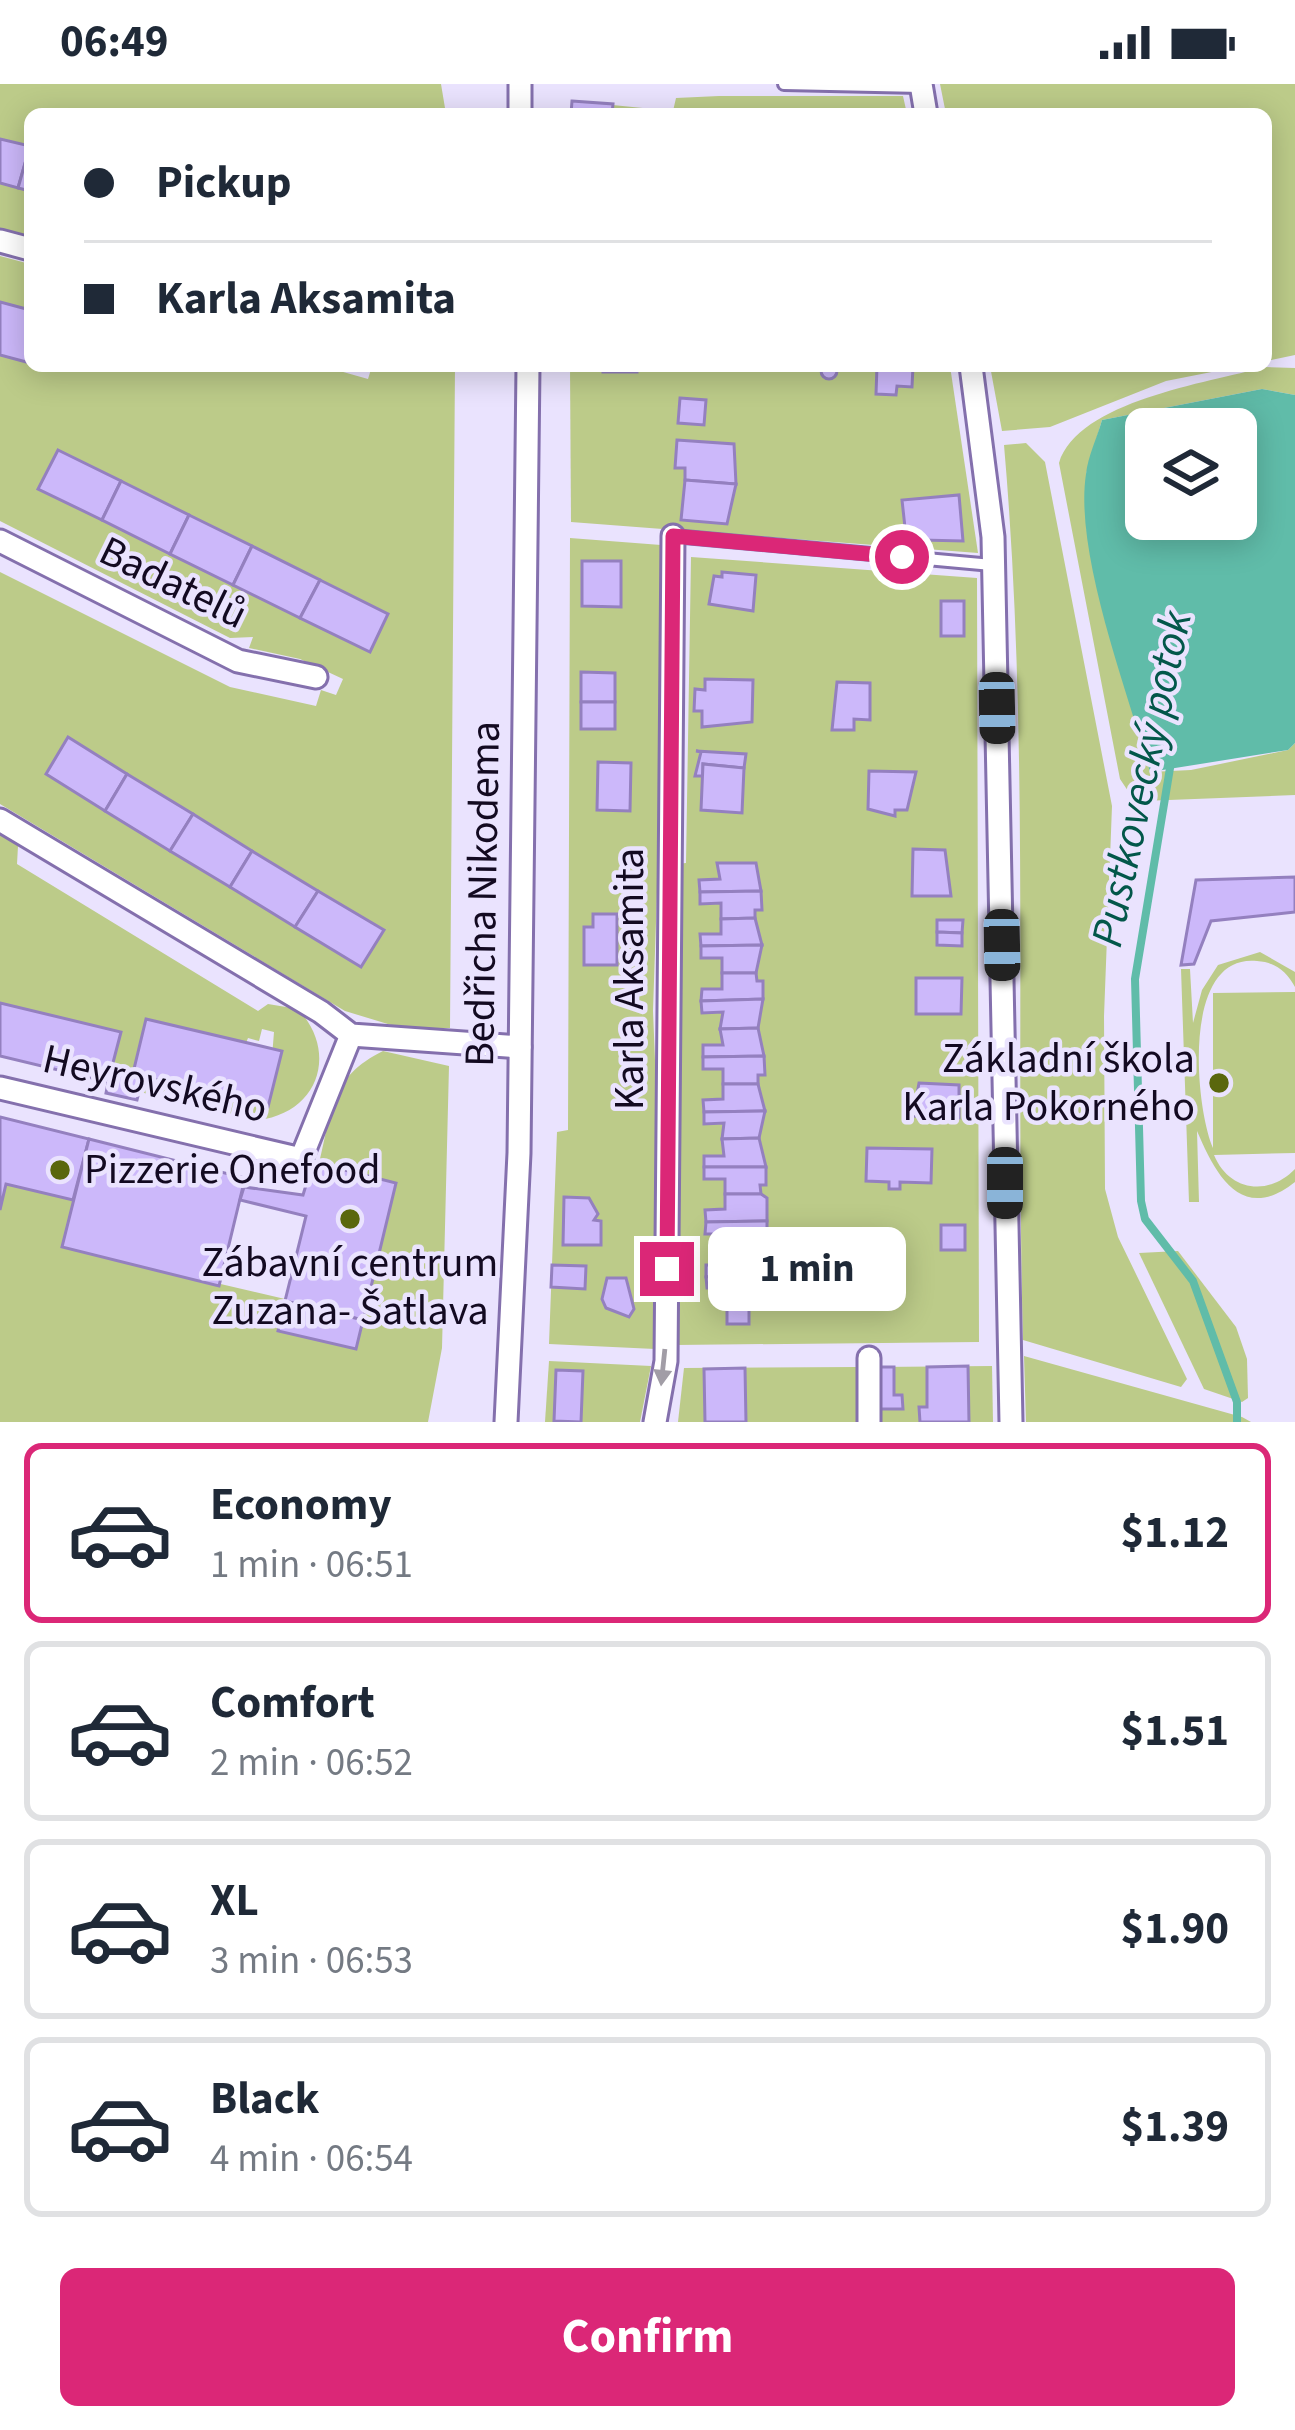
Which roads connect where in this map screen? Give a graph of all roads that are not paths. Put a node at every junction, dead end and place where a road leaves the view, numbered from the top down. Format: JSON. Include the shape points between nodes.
{"nodes":[{"id":1,"x":784,"y":84,"type":"edge"},
{"id":2,"x":921,"y":86,"type":"edge"},
{"id":3,"x":527,"y":372,"type":"edge"},
{"id":4,"x":972,"y":372,"type":"edge"},
{"id":5,"x":673,"y":536,"type":"joint"},
{"id":6,"x":0,"y":542,"type":"edge"},
{"id":7,"x":994,"y":566,"type":"junction"},
{"id":8,"x":316,"y":676,"type":"dead end"},
{"id":9,"x":0,"y":820,"type":"edge"},
{"id":10,"x":351,"y":1035,"type":"junction"},
{"id":11,"x":520,"y":1047,"type":"junction"},
{"id":12,"x":0,"y":1088,"type":"edge"},
{"id":13,"x":869,"y":1358,"type":"dead end"},
{"id":14,"x":506,"y":1422,"type":"edge"},
{"id":15,"x":655,"y":1422,"type":"edge"},
{"id":16,"x":869,"y":1422,"type":"edge"},
{"id":17,"x":1011,"y":1422,"type":"edge"}],
"edges":[{"from":1,"to":2,"type":"lane"},
{"from":3,"to":11,"type":"street","name":"Bedřicha Nikodema"},
{"from":4,"to":7,"type":"street"},
{"from":5,"to":7,"type":"lane"},
{"from":5,"to":15,"type":"street","name":"Karla Aksamita","one_way":true,"via":[[666,1361]]},
{"from":6,"to":8,"type":"street","name":"Badatelů","via":[[238,661]]},
{"from":7,"to":17,"type":"street"},
{"from":9,"to":10,"type":"street"},
{"from":10,"to":11,"type":"street"},
{"from":10,"to":12,"type":"street","name":"Heyrovského","via":[[301,1159]]},
{"from":11,"to":14,"type":"street","name":"Bedřicha Nikodema"},
{"from":13,"to":16,"type":"street"}]}
